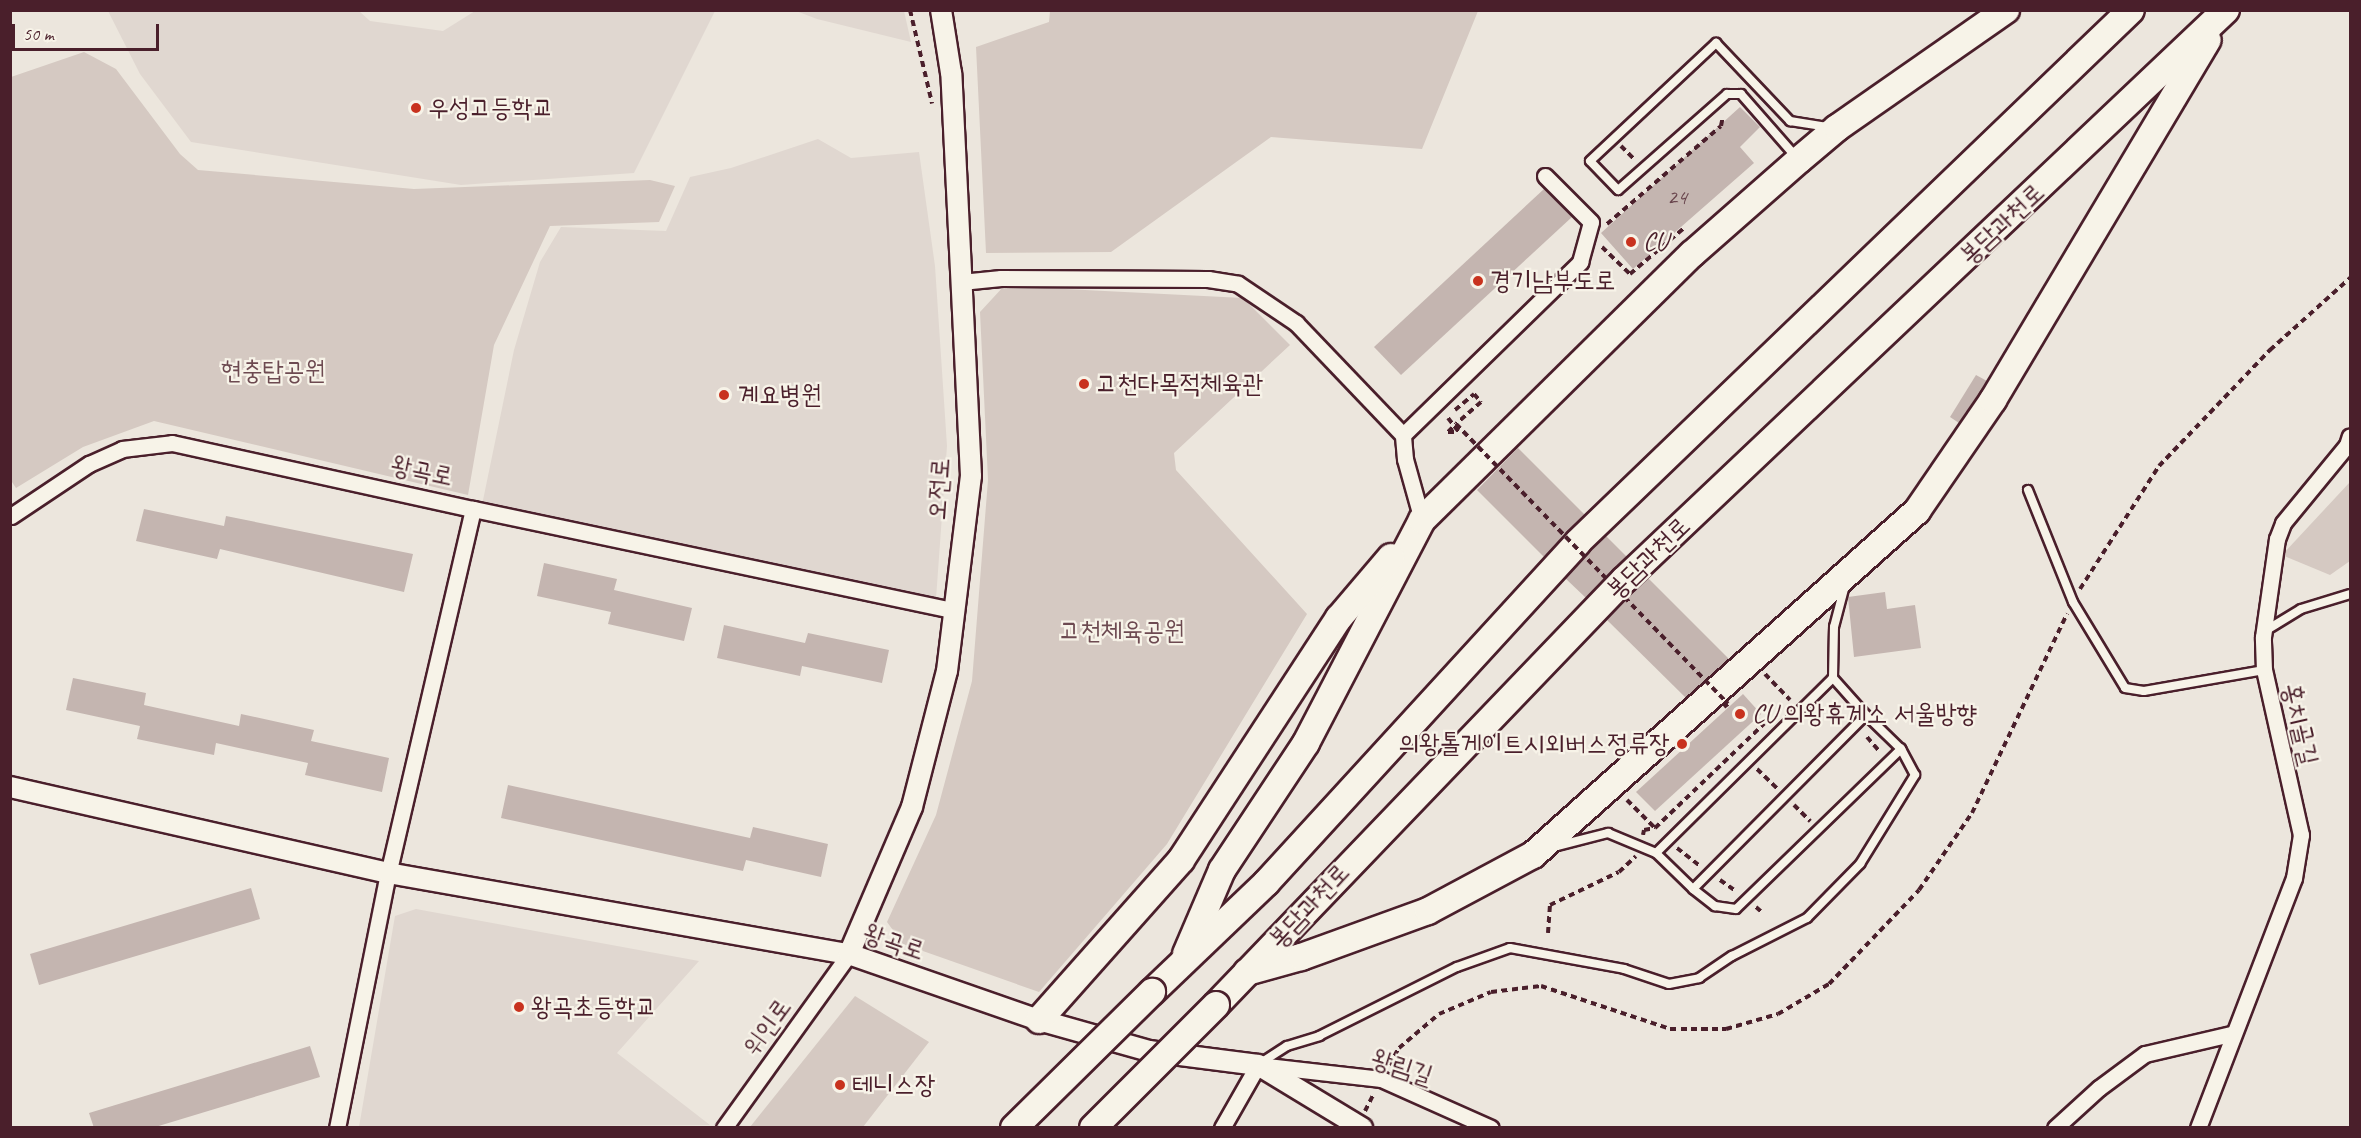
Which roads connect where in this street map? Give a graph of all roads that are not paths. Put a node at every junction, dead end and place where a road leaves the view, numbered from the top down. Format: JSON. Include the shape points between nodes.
{"nodes":[{"id":1,"x":941,"y":10,"type":"edge"},
{"id":2,"x":2006,"y":10,"type":"edge"},
{"id":3,"x":2132,"y":10,"type":"edge"},
{"id":4,"x":2226,"y":10,"type":"edge"},
{"id":5,"x":1836,"y":128,"type":"junction"},
{"id":6,"x":1799,"y":160,"type":"junction"},
{"id":7,"x":1545,"y":176,"type":"dead end"},
{"id":8,"x":961,"y":282,"type":"junction"},
{"id":9,"x":1403,"y":435,"type":"junction"},
{"id":10,"x":2350,"y":436,"type":"edge"},
{"id":11,"x":2028,"y":490,"type":"dead end"},
{"id":12,"x":473,"y":509,"type":"junction"},
{"id":13,"x":11,"y":516,"type":"edge"},
{"id":14,"x":1422,"y":520,"type":"junction"},
{"id":15,"x":1850,"y":569,"type":"junction"},
{"id":16,"x":2350,"y":594,"type":"edge"},
{"id":17,"x":954,"y":610,"type":"junction"},
{"id":18,"x":2264,"y":632,"type":"junction"},
{"id":19,"x":2264,"y":670,"type":"junction"},
{"id":20,"x":1833,"y":678,"type":"junction"},
{"id":21,"x":1866,"y":715,"type":"junction"},
{"id":22,"x":1901,"y":749,"type":"junction"},
{"id":23,"x":10,"y":788,"type":"edge"},
{"id":24,"x":1656,"y":853,"type":"junction"},
{"id":25,"x":1533,"y":855,"type":"junction"},
{"id":26,"x":388,"y":873,"type":"junction"},
{"id":27,"x":1693,"y":889,"type":"junction"},
{"id":28,"x":849,"y":954,"type":"junction"},
{"id":29,"x":1182,"y":963,"type":"junction"},
{"id":30,"x":1247,"y":972,"type":"junction"},
{"id":31,"x":1039,"y":1020,"type":"junction"},
{"id":32,"x":2231,"y":1034,"type":"junction"},
{"id":33,"x":1258,"y":1065,"type":"junction"},
{"id":34,"x":337,"y":1128,"type":"edge"},
{"id":35,"x":724,"y":1128,"type":"edge"},
{"id":36,"x":1014,"y":1128,"type":"edge"},
{"id":37,"x":1093,"y":1128,"type":"edge"},
{"id":38,"x":1222,"y":1128,"type":"edge"},
{"id":39,"x":1362,"y":1128,"type":"edge"},
{"id":40,"x":1491,"y":1128,"type":"edge"},
{"id":41,"x":2055,"y":1128,"type":"edge"},
{"id":42,"x":2198,"y":1128,"type":"edge"}],
"edges":[{"from":1,"to":8,"type":"street","name":"오전로","via":[[951,73]]},
{"from":2,"to":5,"type":"highway"},
{"from":3,"to":29,"type":"highway","name":"봉담과천로","via":[[1578,542],[1266,883]]},
{"from":4,"to":15,"type":"highway","via":[[1993,400],[1917,511]]},
{"from":4,"to":30,"type":"highway","name":"봉담과천로","via":[[1624,580]]},
{"from":5,"to":6,"type":"highway"},
{"from":5,"to":6,"type":"lane","via":[[1790,121],[1716,43],[1590,161],[1618,190],[1727,94],[1741,94]]},
{"from":6,"to":14,"type":"highway","via":[[1692,254]]},
{"from":7,"to":9,"type":"street","via":[[1591,222],[1580,262]]},
{"from":8,"to":9,"type":"street","via":[[1001,278],[1208,279],[1238,284],[1296,323]]},
{"from":8,"to":17,"type":"street","name":"오전로","via":[[971,476]]},
{"from":9,"to":14,"type":"street","via":[[1405,459]]},
{"from":10,"to":18,"type":"street","name":"홍치골길","via":[[2348,445],[2283,523],[2277,539]]},
{"from":11,"to":19,"type":"lane","via":[[2073,602],[2124,688],[2144,691]]},
{"from":12,"to":13,"type":"street","name":"왕곡로","via":[[172,443],[122,449],[89,464]]},
{"from":12,"to":17,"type":"street"},
{"from":12,"to":26,"type":"street","name":"왕곡로"},
{"from":14,"to":29,"type":"highway","via":[[1306,743],[1222,870]]},
{"from":14,"to":31,"type":"highway","via":[[1340,618],[1181,860]]},
{"from":15,"to":20,"type":"lane","via":[[1834,627]]},
{"from":15,"to":25,"type":"highway"},
{"from":16,"to":18,"type":"lane","via":[[2301,609]]},
{"from":17,"to":28,"type":"street","name":"오전로","via":[[947,671],[912,807]]},
{"from":18,"to":19,"type":"street","name":"홍치골길"},
{"from":19,"to":32,"type":"street","name":"홍치골길","via":[[2301,835],[2294,878]]},
{"from":20,"to":21,"type":"lane"},
{"from":20,"to":24,"type":"lane"},
{"from":21,"to":22,"type":"lane"},
{"from":21,"to":27,"type":"lane"},
{"from":22,"to":27,"type":"lane","via":[[1736,909],[1715,906]]},
{"from":22,"to":33,"type":"lane","via":[[1915,775],[1860,864],[1807,918],[1732,956],[1699,978],[1669,984],[1624,969],[1510,948],[1457,967],[1320,1036],[1287,1046]]},
{"from":23,"to":26,"type":"street","name":"왕곡로"},
{"from":24,"to":25,"type":"lane","via":[[1608,833],[1578,838]]},
{"from":24,"to":27,"type":"lane"},
{"from":25,"to":30,"type":"highway","via":[[1428,911],[1301,957]]},
{"from":26,"to":28,"type":"street","name":"왕곡로"},
{"from":26,"to":34,"type":"street"},
{"from":28,"to":31,"type":"street","name":"왕곡로"},
{"from":28,"to":35,"type":"street","name":"위인로"},
{"from":29,"to":36,"type":"highway","name":"봉담과천로","bridge":true},
{"from":30,"to":37,"type":"highway","name":"봉담과천로","bridge":true},
{"from":31,"to":33,"type":"street","name":"왕곡로","via":[[1149,1051]]},
{"from":32,"to":41,"type":"street","via":[[2145,1054]]},
{"from":32,"to":42,"type":"street","name":"홍치골길"},
{"from":33,"to":38,"type":"street"},
{"from":33,"to":39,"type":"street","name":"왕곡로"},
{"from":33,"to":40,"type":"street","name":"왕림길","via":[[1381,1079]]}]}
